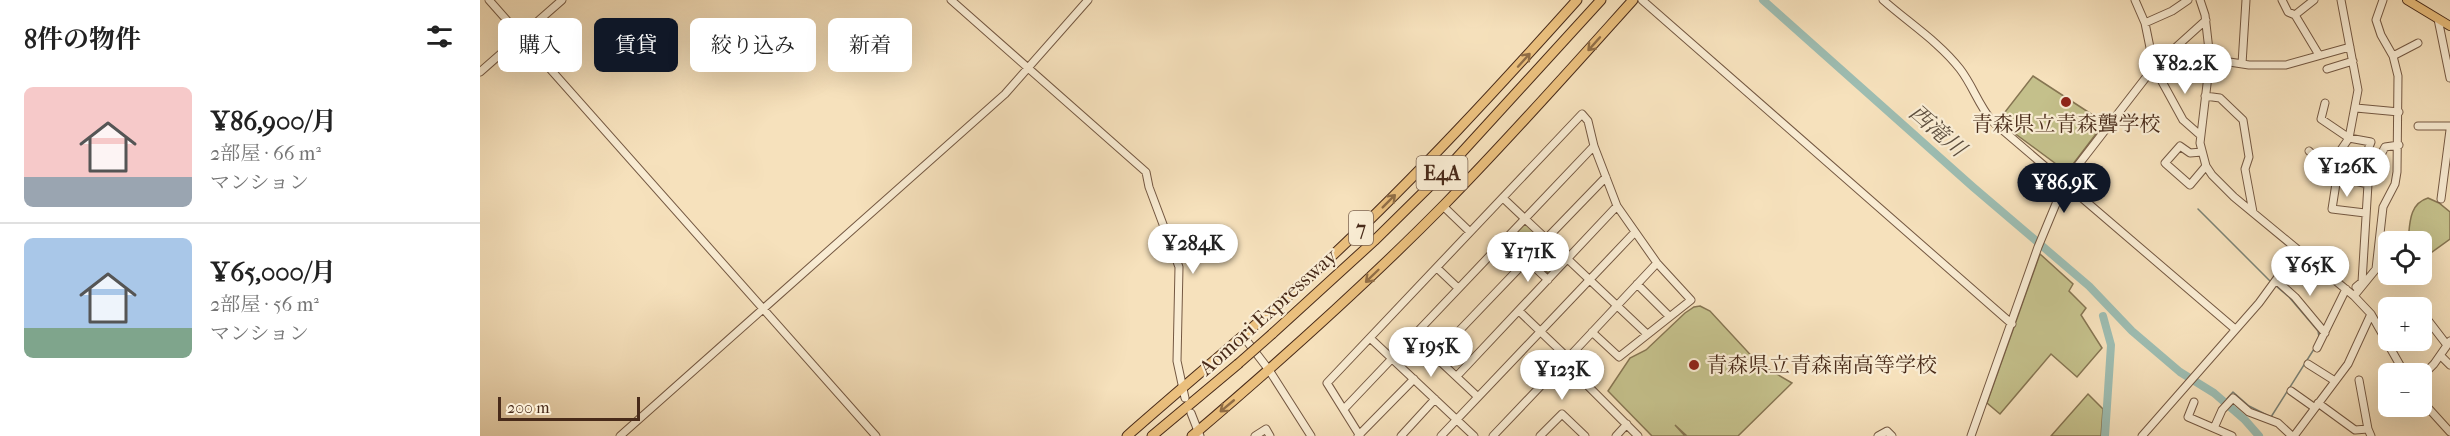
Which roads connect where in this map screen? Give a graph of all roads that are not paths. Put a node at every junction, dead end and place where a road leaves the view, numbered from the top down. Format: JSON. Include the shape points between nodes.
{"nodes":[{"id":1,"x":489,"y":0,"type":"edge"},
{"id":2,"x":562,"y":0,"type":"edge"},
{"id":3,"x":951,"y":0,"type":"edge"},
{"id":4,"x":1088,"y":0,"type":"edge"},
{"id":5,"x":1577,"y":0,"type":"edge"},
{"id":6,"x":1600,"y":0,"type":"edge"},
{"id":7,"x":1633,"y":0,"type":"edge"},
{"id":8,"x":1642,"y":0,"type":"edge"},
{"id":9,"x":1883,"y":0,"type":"edge"},
{"id":10,"x":2134,"y":0,"type":"edge"},
{"id":11,"x":2188,"y":0,"type":"edge"},
{"id":12,"x":2246,"y":0,"type":"edge"},
{"id":13,"x":2282,"y":0,"type":"edge"},
{"id":14,"x":2314,"y":0,"type":"edge"},
{"id":15,"x":2341,"y":0,"type":"edge"},
{"id":16,"x":2383,"y":0,"type":"edge"},
{"id":17,"x":2407,"y":0,"type":"edge"},
{"id":18,"x":2202,"y":1,"type":"edge"},
{"id":19,"x":2295,"y":15,"type":"junction"},
{"id":20,"x":505,"y":18,"type":"edge"},
{"id":21,"x":542,"y":18,"type":"edge"},
{"id":22,"x":2438,"y":19,"type":"junction"},
{"id":23,"x":2206,"y":20,"type":"junction"},
{"id":24,"x":2145,"y":23,"type":"junction"},
{"id":25,"x":2450,"y":26,"type":"edge"},
{"id":26,"x":2418,"y":43,"type":"dead end"},
{"id":27,"x":2350,"y":47,"type":"junction"},
{"id":28,"x":2319,"y":55,"type":"junction"},
{"id":29,"x":498,"y":56,"type":"edge"},
{"id":30,"x":2393,"y":56,"type":"junction"},
{"id":31,"x":2210,"y":59,"type":"junction"},
{"id":32,"x":2353,"y":61,"type":"junction"},
{"id":33,"x":2242,"y":64,"type":"junction"},
{"id":34,"x":2154,"y":67,"type":"junction"},
{"id":35,"x":1028,"y":69,"type":"junction"},
{"id":36,"x":2326,"y":69,"type":"dead end"},
{"id":37,"x":480,"y":72,"type":"edge"},
{"id":38,"x":553,"y":72,"type":"edge"},
{"id":39,"x":2450,"y":78,"type":"edge"},
{"id":40,"x":2205,"y":96,"type":"junction"},
{"id":41,"x":2325,"y":103,"type":"dead end"},
{"id":42,"x":2356,"y":108,"type":"junction"},
{"id":43,"x":2399,"y":111,"type":"junction"},
{"id":44,"x":2418,"y":126,"type":"dead end"},
{"id":45,"x":2450,"y":128,"type":"edge"},
{"id":46,"x":2200,"y":135,"type":"junction"},
{"id":47,"x":2349,"y":138,"type":"junction"},
{"id":48,"x":2449,"y":142,"type":"edge"},
{"id":49,"x":1594,"y":146,"type":"junction"},
{"id":50,"x":2399,"y":146,"type":"junction"},
{"id":51,"x":2309,"y":151,"type":"dead end"},
{"id":52,"x":2202,"y":152,"type":"junction"},
{"id":53,"x":2364,"y":160,"type":"dead end"},
{"id":54,"x":2206,"y":166,"type":"junction"},
{"id":55,"x":2447,"y":166,"type":"edge"},
{"id":56,"x":2328,"y":169,"type":"junction"},
{"id":57,"x":1606,"y":177,"type":"junction"},
{"id":58,"x":2337,"y":177,"type":"junction"},
{"id":59,"x":2065,"y":182,"type":"junction"},
{"id":60,"x":2368,"y":184,"type":"junction"},
{"id":61,"x":1503,"y":198,"type":"junction"},
{"id":62,"x":2441,"y":199,"type":"dead end"},
{"id":63,"x":1443,"y":206,"type":"junction"},
{"id":64,"x":1617,"y":206,"type":"junction"},
{"id":65,"x":2253,"y":212,"type":"junction"},
{"id":66,"x":2365,"y":213,"type":"junction"},
{"id":67,"x":1525,"y":219,"type":"junction"},
{"id":68,"x":1470,"y":232,"type":"junction"},
{"id":69,"x":1635,"y":232,"type":"junction"},
{"id":70,"x":1506,"y":239,"type":"junction"},
{"id":71,"x":1546,"y":239,"type":"junction"},
{"id":72,"x":2306,"y":257,"type":"junction"},
{"id":73,"x":1527,"y":260,"type":"junction"},
{"id":74,"x":1568,"y":260,"type":"junction"},
{"id":75,"x":1657,"y":263,"type":"junction"},
{"id":76,"x":1437,"y":268,"type":"junction"},
{"id":77,"x":1548,"y":280,"type":"junction"},
{"id":78,"x":1590,"y":280,"type":"junction"},
{"id":79,"x":2276,"y":280,"type":"junction"},
{"id":80,"x":1637,"y":284,"type":"junction"},
{"id":81,"x":1458,"y":288,"type":"junction"},
{"id":82,"x":2350,"y":292,"type":"junction"},
{"id":83,"x":1617,"y":306,"type":"junction"},
{"id":84,"x":764,"y":309,"type":"junction"},
{"id":85,"x":1519,"y":311,"type":"junction"},
{"id":86,"x":2371,"y":314,"type":"junction"},
{"id":87,"x":1670,"y":316,"type":"junction"},
{"id":88,"x":2012,"y":324,"type":"junction"},
{"id":89,"x":2432,"y":324,"type":"edge"},
{"id":90,"x":2235,"y":329,"type":"junction"},
{"id":91,"x":1540,"y":332,"type":"junction"},
{"id":92,"x":1592,"y":332,"type":"junction"},
{"id":93,"x":2325,"y":333,"type":"junction"},
{"id":94,"x":1647,"y":334,"type":"junction"},
{"id":95,"x":1243,"y":336,"type":"junction"},
{"id":96,"x":1413,"y":336,"type":"junction"},
{"id":97,"x":1370,"y":338,"type":"junction"},
{"id":98,"x":2449,"y":343,"type":"edge"},
{"id":99,"x":2317,"y":348,"type":"dead end"},
{"id":100,"x":1435,"y":356,"type":"junction"},
{"id":101,"x":2440,"y":356,"type":"junction"},
{"id":102,"x":1392,"y":358,"type":"junction"},
{"id":103,"x":1568,"y":358,"type":"junction"},
{"id":104,"x":2399,"y":363,"type":"edge"},
{"id":105,"x":2308,"y":364,"type":"dead end"},
{"id":106,"x":2432,"y":365,"type":"edge"},
{"id":107,"x":2450,"y":365,"type":"edge"},
{"id":108,"x":1564,"y":366,"type":"junction"},
{"id":109,"x":1269,"y":370,"type":"junction"},
{"id":110,"x":1457,"y":376,"type":"junction"},
{"id":111,"x":1414,"y":379,"type":"junction"},
{"id":112,"x":2359,"y":380,"type":"dead end"},
{"id":113,"x":2335,"y":381,"type":"junction"},
{"id":114,"x":1182,"y":388,"type":"junction"},
{"id":115,"x":2291,"y":391,"type":"dead end"},
{"id":116,"x":1478,"y":397,"type":"junction"},
{"id":117,"x":1185,"y":398,"type":"dead end"},
{"id":118,"x":1435,"y":399,"type":"junction"},
{"id":119,"x":2193,"y":402,"type":"dead end"},
{"id":120,"x":2316,"y":406,"type":"junction"},
{"id":121,"x":1344,"y":409,"type":"junction"},
{"id":122,"x":2432,"y":412,"type":"edge"},
{"id":123,"x":1191,"y":413,"type":"dead end"},
{"id":124,"x":1457,"y":420,"type":"junction"},
{"id":125,"x":1627,"y":424,"type":"junction"},
{"id":126,"x":2214,"y":428,"type":"junction"},
{"id":127,"x":2450,"y":432,"type":"edge"},
{"id":128,"x":2369,"y":433,"type":"edge"},
{"id":129,"x":1197,"y":434,"type":"edge"},
{"id":130,"x":2221,"y":434,"type":"edge"},
{"id":131,"x":1581,"y":435,"type":"edge"},
{"id":132,"x":620,"y":436,"type":"edge"},
{"id":133,"x":876,"y":436,"type":"edge"},
{"id":134,"x":1127,"y":436,"type":"edge"},
{"id":135,"x":1152,"y":436,"type":"edge"},
{"id":136,"x":1255,"y":436,"type":"edge"},
{"id":137,"x":1270,"y":436,"type":"edge"},
{"id":138,"x":1311,"y":436,"type":"edge"},
{"id":139,"x":1360,"y":436,"type":"edge"},
{"id":140,"x":1401,"y":436,"type":"edge"},
{"id":141,"x":1441,"y":436,"type":"edge"},
{"id":142,"x":1474,"y":436,"type":"edge"},
{"id":143,"x":1493,"y":436,"type":"edge"},
{"id":144,"x":1540,"y":436,"type":"edge"},
{"id":145,"x":1616,"y":436,"type":"edge"},
{"id":146,"x":1638,"y":436,"type":"edge"},
{"id":147,"x":1878,"y":436,"type":"edge"},
{"id":148,"x":1892,"y":436,"type":"edge"},
{"id":149,"x":1971,"y":436,"type":"edge"},
{"id":150,"x":2142,"y":436,"type":"edge"},
{"id":151,"x":2232,"y":436,"type":"edge"},
{"id":152,"x":2293,"y":436,"type":"edge"}],
"edges":[{"from":1,"to":20,"type":"street"},
{"from":2,"to":21,"type":"street"},
{"from":3,"to":35,"type":"street"},
{"from":4,"to":35,"type":"street"},
{"from":95,"to":5,"type":"highway","number":"7","one_way":true,"via":[[1435,154]]},
{"from":6,"to":135,"type":"highway","name":"Aomori Expressway","number":"E4A","bridge":true,"via":[[1443,172],[1374,241]]},
{"from":7,"to":63,"type":"highway","number":"7","one_way":true},
{"from":8,"to":88,"type":"street"},
{"from":9,"to":59,"type":"street","via":[[1949,56],[1992,121]]},
{"from":10,"to":24,"type":"street"},
{"from":11,"to":24,"type":"street"},
{"from":12,"to":33,"type":"street"},
{"from":13,"to":19,"type":"street","via":[[2288,12]]},
{"from":14,"to":19,"type":"street"},
{"from":15,"to":27,"type":"street"},
{"from":16,"to":30,"type":"street","via":[[2376,20]]},
{"from":17,"to":22,"type":"main road"},
{"from":18,"to":23,"type":"street"},
{"from":19,"to":28,"type":"street"},
{"from":22,"to":25,"type":"main road"},
{"from":22,"to":39,"type":"street"},
{"from":23,"to":31,"type":"street"},
{"from":23,"to":34,"type":"street"},
{"from":24,"to":34,"type":"street"},
{"from":26,"to":30,"type":"street"},
{"from":27,"to":28,"type":"street"},
{"from":27,"to":32,"type":"street"},
{"from":28,"to":33,"type":"street","via":[[2286,65]]},
{"from":29,"to":37,"type":"street"},
{"from":30,"to":43,"type":"street"},
{"from":31,"to":33,"type":"street"},
{"from":31,"to":40,"type":"street"},
{"from":32,"to":36,"type":"street"},
{"from":32,"to":42,"type":"street","via":[[2358,90]]},
{"from":34,"to":46,"type":"street","via":[[2183,120]]},
{"from":34,"to":59,"type":"street"},
{"from":35,"to":84,"type":"street","via":[[1005,94]]},
{"from":35,"to":114,"type":"street","via":[[1146,172],[1179,267],[1177,351]]},
{"from":38,"to":84,"type":"street"},
{"from":40,"to":46,"type":"street"},
{"from":40,"to":65,"type":"street","via":[[2220,98],[2243,120],[2249,157],[2245,169]]},
{"from":41,"to":47,"type":"street","via":[[2321,119]]},
{"from":42,"to":43,"type":"street"},
{"from":42,"to":47,"type":"street"},
{"from":43,"to":50,"type":"street"},
{"from":44,"to":45,"type":"street"},
{"from":45,"to":48,"type":"street"},
{"from":46,"to":52,"type":"street"},
{"from":47,"to":53,"type":"street","via":[[2372,142]]},
{"from":47,"to":56,"type":"street"},
{"from":48,"to":55,"type":"street"},
{"from":49,"to":57,"type":"street"},
{"from":49,"to":61,"type":"street","via":[[1588,121],[1582,114]]},
{"from":49,"to":67,"type":"street"},
{"from":50,"to":60,"type":"street","via":[[2385,147]]},
{"from":50,"to":82,"type":"street","via":[[2395,184],[2383,207],[2376,269]]},
{"from":51,"to":56,"type":"street"},
{"from":52,"to":54,"type":"street"},
{"from":52,"to":54,"type":"street","via":[[2190,153],[2180,146],[2164,163],[2190,185]]},
{"from":54,"to":65,"type":"street"},
{"from":55,"to":62,"type":"street"},
{"from":56,"to":58,"type":"street"},
{"from":57,"to":64,"type":"street"},
{"from":57,"to":71,"type":"street"},
{"from":58,"to":60,"type":"street"},
{"from":58,"to":66,"type":"street","via":[[2332,208]]},
{"from":59,"to":88,"type":"street"},
{"from":59,"to":90,"type":"street"},
{"from":60,"to":66,"type":"street"},
{"from":61,"to":67,"type":"street"},
{"from":61,"to":68,"type":"street"},
{"from":63,"to":68,"type":"street"},
{"from":63,"to":109,"type":"highway","number":"7","one_way":true},
{"from":64,"to":69,"type":"street"},
{"from":64,"to":74,"type":"street"},
{"from":65,"to":72,"type":"street"},
{"from":66,"to":82,"type":"street","via":[[2362,282]]},
{"from":67,"to":70,"type":"street"},
{"from":67,"to":71,"type":"street"},
{"from":68,"to":76,"type":"street"},
{"from":69,"to":75,"type":"street"},
{"from":69,"to":78,"type":"street"},
{"from":70,"to":73,"type":"street"},
{"from":70,"to":81,"type":"street"},
{"from":71,"to":74,"type":"street"},
{"from":72,"to":79,"type":"street"},
{"from":72,"to":82,"type":"street"},
{"from":73,"to":77,"type":"street"},
{"from":73,"to":100,"type":"street"},
{"from":74,"to":77,"type":"street"},
{"from":74,"to":78,"type":"street"},
{"from":75,"to":80,"type":"street"},
{"from":75,"to":87,"type":"street","via":[[1691,300]]},
{"from":76,"to":81,"type":"street"},
{"from":76,"to":97,"type":"street"},
{"from":77,"to":85,"type":"street"},
{"from":78,"to":83,"type":"street"},
{"from":78,"to":91,"type":"street"},
{"from":79,"to":90,"type":"street"},
{"from":79,"to":93,"type":"street"},
{"from":80,"to":83,"type":"street"},
{"from":80,"to":87,"type":"street"},
{"from":81,"to":96,"type":"street"},
{"from":82,"to":86,"type":"street"},
{"from":82,"to":93,"type":"street"},
{"from":83,"to":92,"type":"street"},
{"from":83,"to":94,"type":"street"},
{"from":84,"to":132,"type":"street"},
{"from":84,"to":133,"type":"street"},
{"from":85,"to":91,"type":"street"},
{"from":85,"to":110,"type":"street"},
{"from":86,"to":104,"type":"street"},
{"from":86,"to":113,"type":"street","via":[[2348,364]]},
{"from":87,"to":94,"type":"street"},
{"from":88,"to":149,"type":"street"},
{"from":89,"to":98,"type":"street"},
{"from":90,"to":150,"type":"street"},
{"from":91,"to":103,"type":"street"},
{"from":91,"to":116,"type":"street"},
{"from":92,"to":94,"type":"street","via":[[1618,357]]},
{"from":92,"to":103,"type":"street"},
{"from":93,"to":99,"type":"street"},
{"from":95,"to":109,"type":"street"},
{"from":95,"to":114,"type":"highway","number":"7"},
{"from":96,"to":100,"type":"street"},
{"from":96,"to":102,"type":"street"},
{"from":97,"to":102,"type":"street"},
{"from":97,"to":121,"type":"street","via":[[1327,383]]},
{"from":98,"to":101,"type":"street"},
{"from":100,"to":110,"type":"street"},
{"from":101,"to":106,"type":"street"},
{"from":101,"to":107,"type":"street"},
{"from":102,"to":111,"type":"street"},
{"from":102,"to":121,"type":"street"},
{"from":103,"to":108,"type":"street"},
{"from":105,"to":113,"type":"street"},
{"from":108,"to":125,"type":"street"},
{"from":108,"to":143,"type":"street"},
{"from":109,"to":129,"type":"highway","number":"7","one_way":true},
{"from":109,"to":138,"type":"street"},
{"from":110,"to":116,"type":"street"},
{"from":111,"to":118,"type":"street"},
{"from":111,"to":139,"type":"street"},
{"from":112,"to":128,"type":"street"},
{"from":113,"to":120,"type":"street"},
{"from":114,"to":117,"type":"street"},
{"from":114,"to":134,"type":"highway","number":"7"},
{"from":115,"to":120,"type":"street"},
{"from":116,"to":124,"type":"street"},
{"from":118,"to":124,"type":"street"},
{"from":118,"to":140,"type":"street"},
{"from":119,"to":126,"type":"street","via":[[2188,417]]},
{"from":120,"to":128,"type":"street","via":[[2355,430]]},
{"from":120,"to":152,"type":"street"},
{"from":121,"to":139,"type":"street"},
{"from":122,"to":127,"type":"street"},
{"from":123,"to":129,"type":"street"},
{"from":124,"to":141,"type":"street"},
{"from":124,"to":142,"type":"street"},
{"from":125,"to":145,"type":"street"},
{"from":125,"to":146,"type":"street"},
{"from":126,"to":130,"type":"street"},
{"from":126,"to":152,"type":"street","via":[[2233,398],[2249,412],[2278,423]]},
{"from":130,"to":151,"type":"street"},
{"from":131,"to":144,"type":"street","via":[[1561,414]]},
{"from":136,"to":137,"type":"street","via":[[1266,429]]},
{"from":147,"to":148,"type":"street","via":[[1887,431]]}]}
